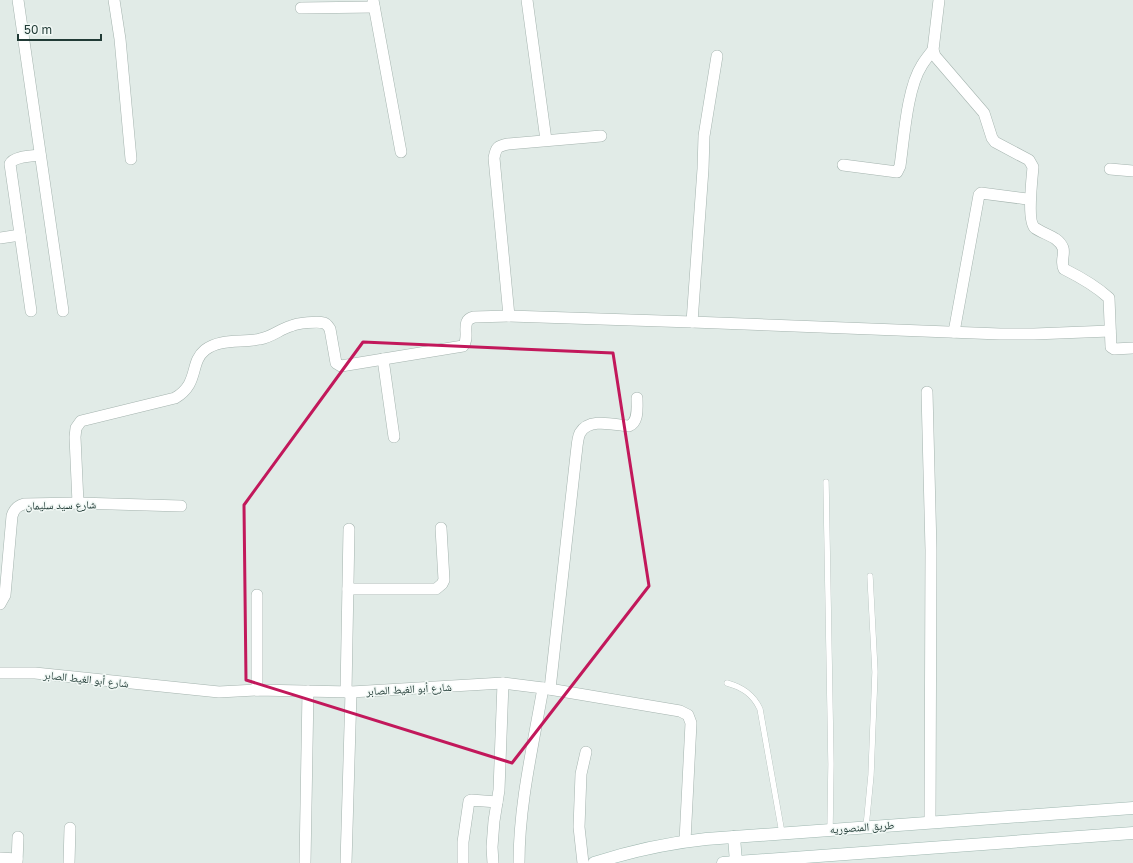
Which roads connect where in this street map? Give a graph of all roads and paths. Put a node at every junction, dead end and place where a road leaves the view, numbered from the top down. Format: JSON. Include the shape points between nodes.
{"nodes":[{"id":1,"x":18,"y":0,"type":"edge"},
{"id":2,"x":114,"y":0,"type":"edge"},
{"id":3,"x":526,"y":0,"type":"edge"},
{"id":4,"x":939,"y":0,"type":"edge"},
{"id":5,"x":373,"y":3,"type":"edge"},
{"id":6,"x":301,"y":8,"type":"dead end"},
{"id":7,"x":933,"y":50,"type":"junction"},
{"id":8,"x":717,"y":56,"type":"dead end"},
{"id":9,"x":601,"y":136,"type":"dead end"},
{"id":10,"x":546,"y":140,"type":"junction"},
{"id":11,"x":401,"y":152,"type":"dead end"},
{"id":12,"x":40,"y":155,"type":"junction"},
{"id":13,"x":131,"y":159,"type":"dead end"},
{"id":14,"x":843,"y":165,"type":"dead end"},
{"id":15,"x":1110,"y":168,"type":"dead end"},
{"id":16,"x":1133,"y":170,"type":"edge"},
{"id":17,"x":1030,"y":198,"type":"junction"},
{"id":18,"x":20,"y":235,"type":"junction"},
{"id":19,"x":0,"y":238,"type":"edge"},
{"id":20,"x":31,"y":311,"type":"dead end"},
{"id":21,"x":63,"y":311,"type":"dead end"},
{"id":22,"x":509,"y":316,"type":"junction"},
{"id":23,"x":692,"y":322,"type":"junction"},
{"id":24,"x":1110,"y":331,"type":"junction"},
{"id":25,"x":954,"y":332,"type":"junction"},
{"id":26,"x":1133,"y":348,"type":"edge"},
{"id":27,"x":383,"y":359,"type":"junction"},
{"id":28,"x":927,"y":392,"type":"dead end"},
{"id":29,"x":637,"y":398,"type":"dead end"},
{"id":30,"x":394,"y":437,"type":"dead end"},
{"id":31,"x":826,"y":482,"type":"dead end"},
{"id":32,"x":78,"y":503,"type":"junction"},
{"id":33,"x":181,"y":506,"type":"dead end"},
{"id":34,"x":441,"y":528,"type":"dead end"},
{"id":35,"x":349,"y":529,"type":"dead end"},
{"id":36,"x":870,"y":576,"type":"dead end"},
{"id":37,"x":348,"y":589,"type":"junction"},
{"id":38,"x":257,"y":595,"type":"dead end"},
{"id":39,"x":0,"y":604,"type":"edge"},
{"id":40,"x":0,"y":673,"type":"edge"},
{"id":41,"x":503,"y":683,"type":"junction"},
{"id":42,"x":726,"y":683,"type":"dead end"},
{"id":43,"x":547,"y":689,"type":"junction"},
{"id":44,"x":257,"y":690,"type":"junction"},
{"id":45,"x":308,"y":691,"type":"junction"},
{"id":46,"x":349,"y":692,"type":"junction"},
{"id":47,"x":586,"y":752,"type":"dead end"},
{"id":48,"x":497,"y":802,"type":"junction"},
{"id":49,"x":1133,"y":808,"type":"edge"},
{"id":50,"x":930,"y":822,"type":"junction"},
{"id":51,"x":866,"y":827,"type":"junction"},
{"id":52,"x":70,"y":828,"type":"dead end"},
{"id":53,"x":830,"y":829,"type":"junction"},
{"id":54,"x":782,"y":833,"type":"junction"},
{"id":55,"x":1133,"y":833,"type":"edge"},
{"id":56,"x":18,"y":836,"type":"dead end"},
{"id":57,"x":734,"y":837,"type":"junction"},
{"id":58,"x":684,"y":841,"type":"junction"},
{"id":59,"x":0,"y":858,"type":"edge"},
{"id":60,"x":17,"y":861,"type":"edge"},
{"id":61,"x":736,"y":862,"type":"junction"},
{"id":62,"x":69,"y":863,"type":"edge"},
{"id":63,"x":305,"y":863,"type":"edge"},
{"id":64,"x":346,"y":863,"type":"edge"},
{"id":65,"x":463,"y":863,"type":"edge"},
{"id":66,"x":493,"y":863,"type":"edge"},
{"id":67,"x":519,"y":863,"type":"edge"},
{"id":68,"x":583,"y":863,"type":"edge"},
{"id":69,"x":594,"y":863,"type":"edge"},
{"id":70,"x":723,"y":863,"type":"edge"}],
"edges":[{"from":1,"to":12,"type":"street"},
{"from":2,"to":13,"type":"street"},
{"from":3,"to":10,"type":"street"},
{"from":4,"to":7,"type":"street"},
{"from":5,"to":6,"type":"street"},
{"from":5,"to":11,"type":"street"},
{"from":7,"to":14,"type":"street","via":[[916,78],[897,172]]},
{"from":7,"to":17,"type":"street","via":[[938,61],[984,113],[995,142],[1032,163]]},
{"from":8,"to":23,"type":"street","via":[[704,136]]},
{"from":9,"to":10,"type":"street"},
{"from":10,"to":22,"type":"street","via":[[508,144],[499,146],[495,151]]},
{"from":12,"to":18,"type":"street","via":[[14,159],[10,164]]},
{"from":12,"to":21,"type":"street"},
{"from":15,"to":16,"type":"street"},
{"from":17,"to":24,"type":"street","via":[[1032,224],[1052,236],[1063,249],[1064,269],[1109,298]]},
{"from":17,"to":25,"type":"street","via":[[981,193],[979,195]]},
{"from":18,"to":19,"type":"street"},
{"from":18,"to":20,"type":"street"},
{"from":22,"to":23,"type":"street"},
{"from":22,"to":27,"type":"street","via":[[469,318],[465,325],[467,339],[463,346]]},
{"from":23,"to":25,"type":"street"},
{"from":24,"to":25,"type":"street","via":[[1034,334]]},
{"from":24,"to":26,"type":"street","via":[[1111,347]]},
{"from":27,"to":30,"type":"street"},
{"from":27,"to":32,"type":"street","via":[[338,365],[330,329],[325,323],[320,322],[291,325],[262,339],[212,345],[202,352],[190,385],[175,398],[81,421],[76,428],[75,437]]},
{"from":28,"to":50,"type":"street","via":[[931,558]]},
{"from":29,"to":43,"type":"street","via":[[635,420],[632,425],[593,424],[586,426],[580,433]]},
{"from":31,"to":53,"type":"lane"},
{"from":32,"to":33,"type":"street","name":"شارع سيد سليمان"},
{"from":32,"to":39,"type":"street","name":"شارع سيد سليمان","via":[[24,504],[14,510],[5,595]]},
{"from":34,"to":37,"type":"street","via":[[444,580],[440,587]]},
{"from":35,"to":37,"type":"street"},
{"from":36,"to":51,"type":"lane","via":[[876,672]]},
{"from":37,"to":46,"type":"street"},
{"from":38,"to":44,"type":"street"},
{"from":40,"to":44,"type":"street","name":"شارع أبو الغيط الصابر","via":[[35,674],[207,691]]},
{"from":41,"to":43,"type":"street","name":"شارع أبو الغيط الصابر"},
{"from":41,"to":46,"type":"street","name":"شارع أبو الغيط الصابر"},
{"from":41,"to":48,"type":"street"},
{"from":42,"to":54,"type":"lane","via":[[748,692],[760,709]]},
{"from":43,"to":58,"type":"street","name":"شارع أبو الغيط الصابر","via":[[688,715],[691,723]]},
{"from":43,"to":67,"type":"street","via":[[528,772]]},
{"from":44,"to":45,"type":"street","name":"شارع أبو الغيط الصابر"},
{"from":45,"to":46,"type":"street","name":"شارع أبو الغيط الصابر"},
{"from":45,"to":63,"type":"street"},
{"from":46,"to":64,"type":"street"},
{"from":47,"to":68,"type":"street","via":[[581,774],[578,827]]},
{"from":48,"to":65,"type":"street","via":[[469,801]]},
{"from":48,"to":66,"type":"street"},
{"from":49,"to":50,"type":"main road","name":"طريق المنصوريه"},
{"from":50,"to":51,"type":"main road","name":"طريق المنصوريه"},
{"from":51,"to":53,"type":"main road","name":"طريق المنصوريه"},
{"from":52,"to":62,"type":"street"},
{"from":53,"to":54,"type":"main road","name":"طريق المنصوريه"},
{"from":54,"to":57,"type":"main road","name":"طريق المنصوريه"},
{"from":55,"to":61,"type":"main road"},
{"from":56,"to":60,"type":"street"},
{"from":57,"to":58,"type":"main road","name":"طريق المنصوريه"},
{"from":57,"to":61,"type":"main road"},
{"from":58,"to":69,"type":"main road","name":"طريق المنصوريه","via":[[642,849]]},
{"from":59,"to":60,"type":"street"},
{"from":61,"to":70,"type":"main road"}]}
